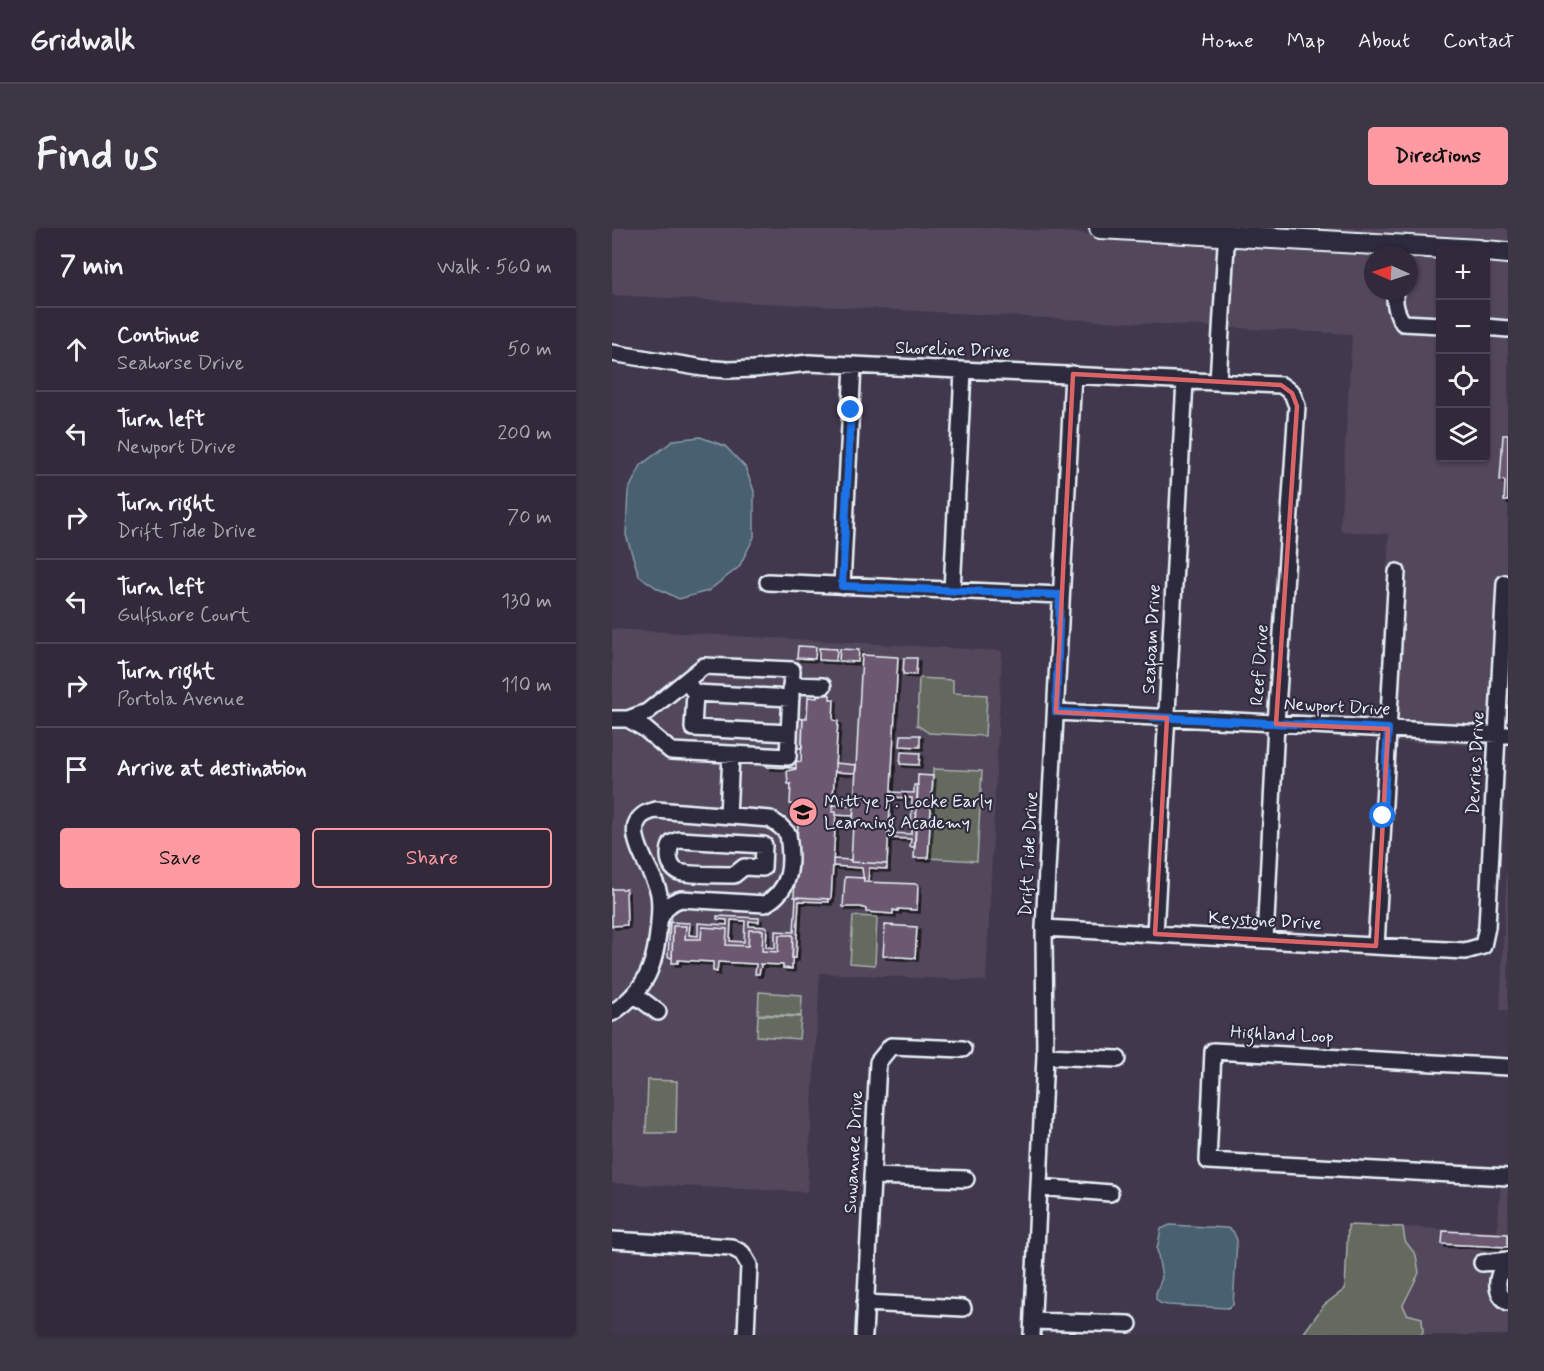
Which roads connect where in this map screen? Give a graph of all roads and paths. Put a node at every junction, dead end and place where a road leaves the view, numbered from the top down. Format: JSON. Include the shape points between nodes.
{"nodes":[{"id":1,"x":1100,"y":228,"type":"edge"},
{"id":2,"x":1226,"y":232,"type":"edge"},
{"id":3,"x":1278,"y":233,"type":"edge"},
{"id":4,"x":1303,"y":234,"type":"edge"},
{"id":5,"x":1360,"y":235,"type":"edge"},
{"id":6,"x":1388,"y":246,"type":"edge"},
{"id":7,"x":1418,"y":250,"type":"edge"},
{"id":8,"x":1436,"y":250,"type":"edge"},
{"id":9,"x":1490,"y":251,"type":"edge"},
{"id":10,"x":1508,"y":253,"type":"edge"},
{"id":11,"x":1394,"y":300,"type":"edge"},
{"id":12,"x":1436,"y":325,"type":"edge"},
{"id":13,"x":1490,"y":327,"type":"edge"},
{"id":14,"x":1508,"y":329,"type":"edge"},
{"id":15,"x":612,"y":353,"type":"edge"},
{"id":16,"x":853,"y":365,"type":"junction"},
{"id":17,"x":963,"y":371,"type":"junction"},
{"id":18,"x":1073,"y":375,"type":"junction"},
{"id":19,"x":1185,"y":381,"type":"junction"},
{"id":20,"x":1218,"y":382,"type":"junction"},
{"id":21,"x":1292,"y":393,"type":"joint"},
{"id":22,"x":1397,"y":572,"type":"dead end"},
{"id":23,"x":768,"y":582,"type":"dead end"},
{"id":24,"x":1505,"y":583,"type":"dead end"},
{"id":25,"x":842,"y":586,"type":"junction"},
{"id":26,"x":952,"y":591,"type":"junction"},
{"id":27,"x":1060,"y":595,"type":"junction"},
{"id":28,"x":686,"y":681,"type":"junction"},
{"id":29,"x":823,"y":686,"type":"dead end"},
{"id":30,"x":791,"y":692,"type":"junction"},
{"id":31,"x":695,"y":693,"type":"junction"},
{"id":32,"x":1056,"y":712,"type":"junction"},
{"id":33,"x":612,"y":718,"type":"edge"},
{"id":34,"x":1167,"y":718,"type":"junction"},
{"id":35,"x":628,"y":719,"type":"junction"},
{"id":36,"x":1276,"y":724,"type":"junction"},
{"id":37,"x":1388,"y":729,"type":"junction"},
{"id":38,"x":789,"y":733,"type":"junction"},
{"id":39,"x":1502,"y":735,"type":"edge"},
{"id":40,"x":731,"y":755,"type":"junction"},
{"id":41,"x":700,"y":814,"type":"junction"},
{"id":42,"x":728,"y":815,"type":"junction"},
{"id":43,"x":699,"y":841,"type":"junction"},
{"id":44,"x":702,"y":873,"type":"junction"},
{"id":45,"x":701,"y":900,"type":"junction"},
{"id":46,"x":659,"y":922,"type":"junction"},
{"id":47,"x":1044,"y":928,"type":"junction"},
{"id":48,"x":1155,"y":934,"type":"junction"},
{"id":49,"x":1265,"y":940,"type":"junction"},
{"id":50,"x":1376,"y":946,"type":"junction"},
{"id":51,"x":1483,"y":946,"type":"joint"},
{"id":52,"x":634,"y":994,"type":"junction"},
{"id":53,"x":612,"y":1012,"type":"edge"},
{"id":54,"x":658,"y":1012,"type":"dead end"},
{"id":55,"x":963,"y":1049,"type":"dead end"},
{"id":56,"x":1046,"y":1056,"type":"junction"},
{"id":57,"x":1118,"y":1059,"type":"dead end"},
{"id":58,"x":1508,"y":1066,"type":"edge"},
{"id":59,"x":872,"y":1176,"type":"junction"},
{"id":60,"x":1508,"y":1177,"type":"edge"},
{"id":61,"x":966,"y":1179,"type":"dead end"},
{"id":62,"x":1039,"y":1187,"type":"junction"},
{"id":63,"x":1110,"y":1193,"type":"dead end"},
{"id":64,"x":612,"y":1240,"type":"edge"},
{"id":65,"x":1508,"y":1261,"type":"edge"},
{"id":66,"x":1482,"y":1263,"type":"dead end"},
{"id":67,"x":1508,"y":1302,"type":"edge"},
{"id":68,"x":866,"y":1303,"type":"junction"},
{"id":69,"x":963,"y":1308,"type":"dead end"},
{"id":70,"x":1129,"y":1324,"type":"dead end"},
{"id":71,"x":1033,"y":1328,"type":"edge"},
{"id":72,"x":746,"y":1335,"type":"edge"},
{"id":73,"x":864,"y":1335,"type":"edge"}],
"edges":[{"from":1,"to":2,"type":"main road"},
{"from":2,"to":3,"type":"main road"},
{"from":2,"to":20,"type":"street"},
{"from":3,"to":4,"type":"main road"},
{"from":4,"to":5,"type":"main road"},
{"from":5,"to":6,"type":"main road"},
{"from":7,"to":8,"type":"main road"},
{"from":9,"to":10,"type":"main road"},
{"from":11,"to":12,"type":"street","via":[[1404,323]]},
{"from":13,"to":14,"type":"street"},
{"from":15,"to":16,"type":"street","name":"Shoreline Drive","via":[[728,370],[809,363]]},
{"from":16,"to":17,"type":"street","name":"Shoreline Drive"},
{"from":16,"to":25,"type":"street"},
{"from":17,"to":18,"type":"street","name":"Shoreline Drive"},
{"from":17,"to":26,"type":"street"},
{"from":18,"to":19,"type":"street","name":"Shoreline Drive"},
{"from":18,"to":27,"type":"street","name":"Drift Tide Drive"},
{"from":19,"to":20,"type":"street","name":"Shoreline Drive"},
{"from":19,"to":34,"type":"street","name":"Seafoam Drive"},
{"from":20,"to":21,"type":"street","name":"Shoreline Drive","via":[[1281,385]]},
{"from":21,"to":36,"type":"street","name":"Reef Drive","via":[[1297,406]]},
{"from":22,"to":37,"type":"street"},
{"from":23,"to":25,"type":"street"},
{"from":24,"to":39,"type":"street","name":"Devries Drive"},
{"from":25,"to":26,"type":"street"},
{"from":26,"to":27,"type":"street"},
{"from":27,"to":32,"type":"street","name":"Drift Tide Drive"},
{"from":28,"to":30,"type":"street","via":[[704,666],[792,670]]},
{"from":28,"to":31,"type":"street"},
{"from":28,"to":35,"type":"street","via":[[647,712]]},
{"from":29,"to":30,"type":"street"},
{"from":30,"to":31,"type":"street"},
{"from":30,"to":38,"type":"street"},
{"from":31,"to":38,"type":"street","via":[[693,728]]},
{"from":32,"to":34,"type":"street","name":"Newport Drive"},
{"from":32,"to":47,"type":"street","name":"Drift Tide Drive"},
{"from":33,"to":35,"type":"street"},
{"from":34,"to":36,"type":"street","name":"Newport Drive"},
{"from":34,"to":48,"type":"street","name":"Seafoam Drive"},
{"from":35,"to":40,"type":"street","via":[[671,751]]},
{"from":36,"to":37,"type":"street","name":"Newport Drive"},
{"from":36,"to":49,"type":"street","name":"Reef Drive"},
{"from":37,"to":39,"type":"street","name":"Newport Drive"},
{"from":37,"to":50,"type":"street"},
{"from":38,"to":40,"type":"street","via":[[788,757]]},
{"from":39,"to":51,"type":"street","name":"Devries Drive"},
{"from":40,"to":42,"type":"street"},
{"from":41,"to":42,"type":"street"},
{"from":41,"to":43,"type":"street"},
{"from":41,"to":46,"type":"street","via":[[657,810],[641,816],[636,823],[633,837],[658,891]]},
{"from":42,"to":45,"type":"street","via":[[770,819],[788,834],[785,888],[765,904]]},
{"from":43,"to":44,"type":"street","via":[[675,840],[668,854],[676,870]]},
{"from":43,"to":44,"type":"street","via":[[764,845],[763,868],[744,867],[734,875]]},
{"from":44,"to":45,"type":"street"},
{"from":45,"to":46,"type":"street","via":[[674,901]]},
{"from":46,"to":52,"type":"street","via":[[657,950],[650,971]]},
{"from":47,"to":48,"type":"street","name":"Keystone Drive"},
{"from":47,"to":56,"type":"street","name":"Drift Tide Drive"},
{"from":48,"to":49,"type":"street","name":"Keystone Drive"},
{"from":49,"to":50,"type":"street","name":"Keystone Drive"},
{"from":50,"to":51,"type":"street","name":"Keystone Drive","via":[[1465,951]]},
{"from":52,"to":53,"type":"street"},
{"from":52,"to":54,"type":"street"},
{"from":55,"to":59,"type":"street","name":"Suwannee Drive","via":[[891,1046],[878,1062]]},
{"from":56,"to":57,"type":"street"},
{"from":56,"to":62,"type":"street","name":"Drift Tide Drive"},
{"from":58,"to":60,"type":"street","name":"Highland Loop","via":[[1213,1051],[1208,1161]]},
{"from":59,"to":61,"type":"street"},
{"from":59,"to":68,"type":"street","name":"Suwannee Drive"},
{"from":62,"to":63,"type":"street"},
{"from":62,"to":71,"type":"street","name":"Drift Tide Drive"},
{"from":64,"to":72,"type":"street","via":[[731,1247],[741,1253],[749,1265]]},
{"from":65,"to":66,"type":"street"},
{"from":65,"to":67,"type":"street","via":[[1497,1283],[1499,1293]]},
{"from":68,"to":69,"type":"street"},
{"from":68,"to":73,"type":"street","name":"Suwannee Drive"},
{"from":70,"to":71,"type":"street"}]}
